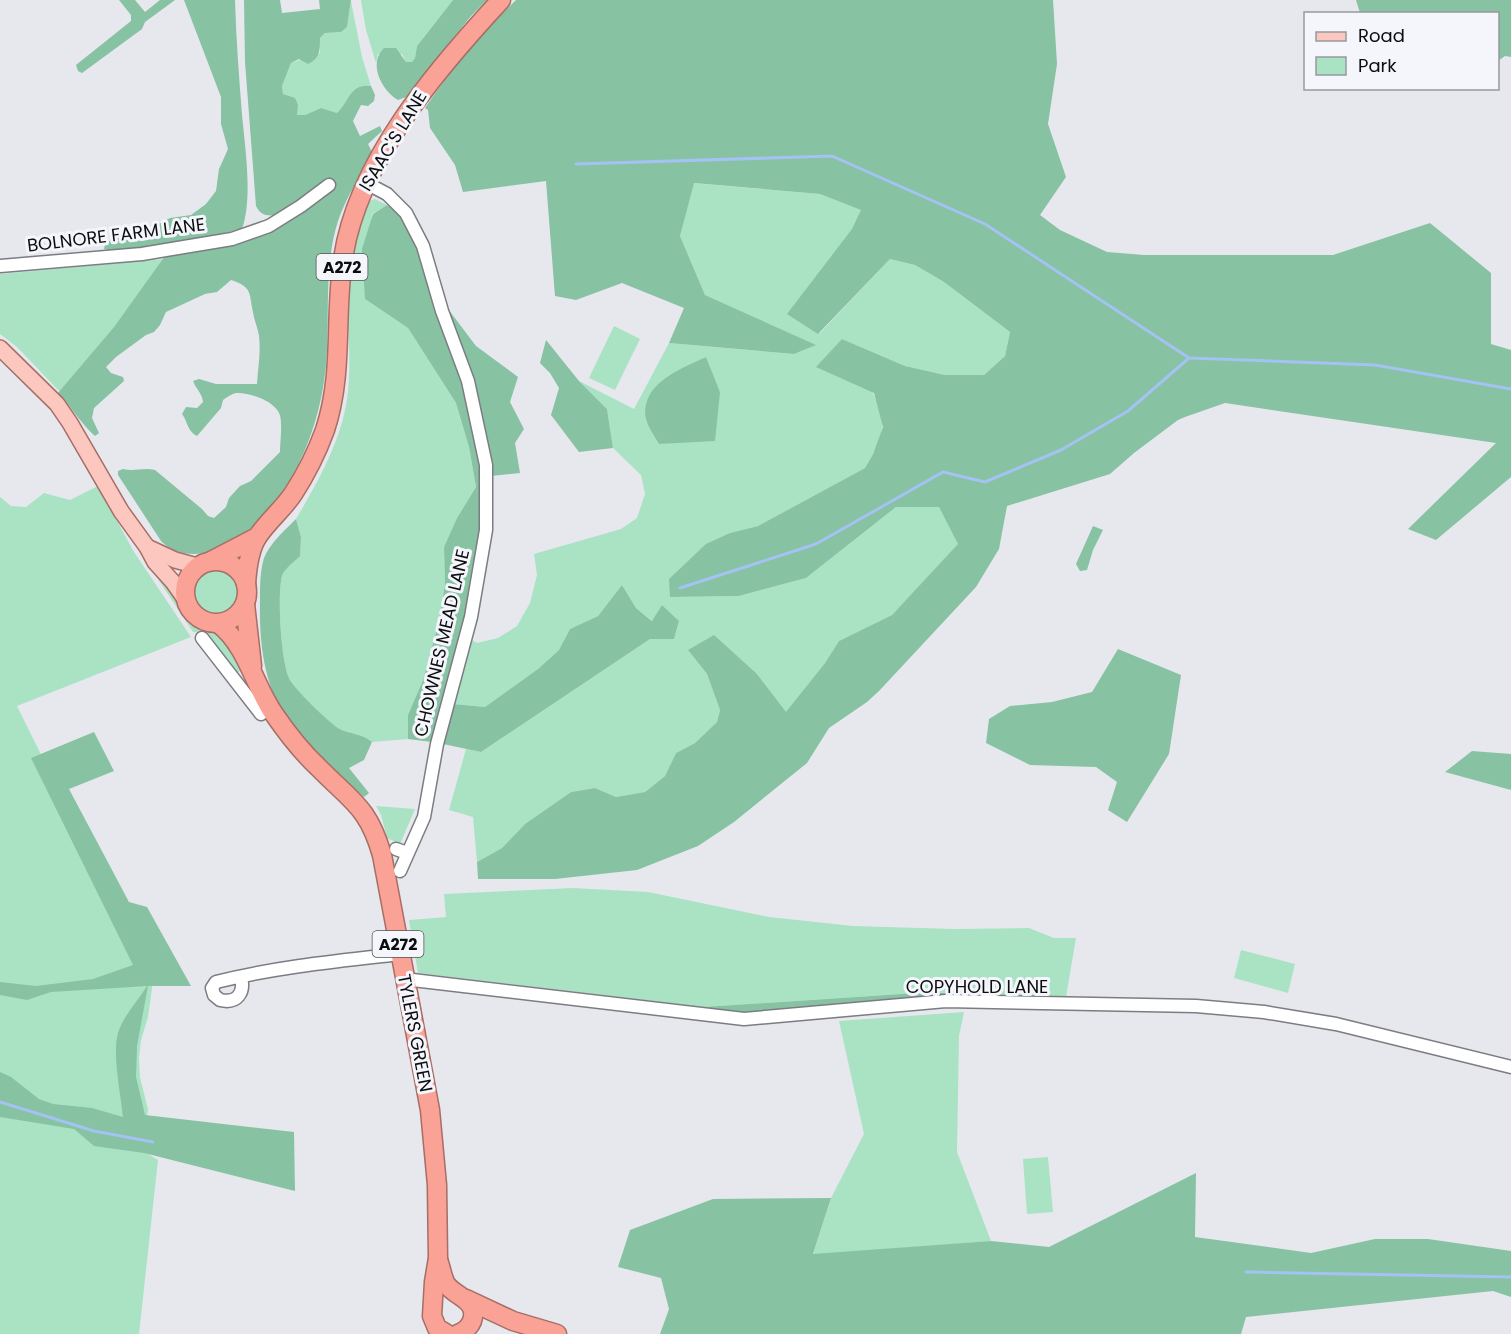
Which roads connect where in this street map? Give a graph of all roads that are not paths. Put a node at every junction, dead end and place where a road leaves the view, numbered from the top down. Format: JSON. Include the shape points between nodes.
{"nodes":[{"id":1,"x":501,"y":0,"type":"edge"},
{"id":2,"x":366,"y":183,"type":"junction"},
{"id":3,"x":329,"y":185,"type":"dead end"},
{"id":4,"x":0,"y":266,"type":"edge"},
{"id":5,"x":0,"y":348,"type":"edge"},
{"id":6,"x":257,"y":537,"type":"junction"},
{"id":7,"x":147,"y":547,"type":"junction"},
{"id":8,"x":204,"y":564,"type":"junction"},
{"id":9,"x":246,"y":584,"type":"junction"},
{"id":10,"x":185,"y":599,"type":"junction"},
{"id":11,"x":245,"y":604,"type":"junction"},
{"id":12,"x":219,"y":624,"type":"junction"},
{"id":13,"x":202,"y":638,"type":"dead end"},
{"id":14,"x":253,"y":673,"type":"junction"},
{"id":15,"x":234,"y":680,"type":"junction"},
{"id":16,"x":261,"y":714,"type":"dead end"},
{"id":17,"x":400,"y":871,"type":"dead end"},
{"id":18,"x":399,"y":954,"type":"junction"},
{"id":19,"x":241,"y":977,"type":"dead end"},
{"id":20,"x":404,"y":979,"type":"junction"},
{"id":21,"x":1511,"y":1067,"type":"edge"},
{"id":22,"x":438,"y":1258,"type":"junction"},
{"id":23,"x":463,"y":1297,"type":"junction"},
{"id":24,"x":513,"y":1321,"type":"junction"},
{"id":25,"x":436,"y":1325,"type":"edge"},
{"id":26,"x":461,"y":1333,"type":"edge"},
{"id":27,"x":557,"y":1334,"type":"edge"}],
"edges":[{"from":1,"to":2,"type":"highway","name":"ISAAC'S LANE","number":"A272","via":[[438,70]]},
{"from":2,"to":6,"type":"highway","name":"ISAAC'S LANE","number":"A272","via":[[347,231],[339,290],[338,370],[326,428],[293,495]]},
{"from":2,"to":17,"type":"street","name":"CHOWNES MEAD LANE","via":[[387,194],[406,213],[423,246],[468,381],[486,465],[486,530],[471,616],[437,744],[424,817],[402,851]]},
{"from":3,"to":4,"type":"street","name":"BOLNORE FARM LANE","via":[[269,226],[232,239],[142,254]]},
{"from":5,"to":7,"type":"main road","via":[[57,404]]},
{"from":6,"to":8,"type":"highway","name":"ISAAC'S LANE","number":"A272"},
{"from":6,"to":9,"type":"highway","name":"ISAAC'S LANE","number":"A272"},
{"from":7,"to":8,"type":"main road","via":[[175,560]]},
{"from":7,"to":10,"type":"main road"},
{"from":8,"to":9,"type":"highway","via":[[220,561],[236,568]]},
{"from":8,"to":10,"type":"highway","via":[[186,580]]},
{"from":9,"to":11,"type":"highway"},
{"from":10,"to":12,"type":"highway","via":[[194,615]]},
{"from":11,"to":12,"type":"highway","via":[[235,617]]},
{"from":11,"to":14,"type":"highway","name":"TYLERS GREEN","number":"A272"},
{"from":12,"to":14,"type":"highway","name":"TYLERS GREEN","number":"A272","via":[[239,644]]},
{"from":13,"to":15,"type":"street"},
{"from":14,"to":15,"type":"street"},
{"from":14,"to":18,"type":"highway","name":"TYLERS GREEN","number":"A272","via":[[286,731],[315,765],[352,798],[376,833]]},
{"from":15,"to":16,"type":"street"},
{"from":18,"to":19,"type":"street"},
{"from":18,"to":20,"type":"highway","name":"TYLERS GREEN","number":"A272"},
{"from":20,"to":21,"type":"street","name":"COPYHOLD LANE","via":[[744,1018],[946,1001],[1196,1006],[1336,1024]]},
{"from":20,"to":22,"type":"highway","name":"TYLERS GREEN","number":"A272","via":[[430,1110]]},
{"from":22,"to":23,"type":"highway","name":"TYLERS GREEN","number":"A272","via":[[445,1283]]},
{"from":22,"to":25,"type":"highway","name":"TYLERS GREEN","number":"A272","via":[[434,1282]]},
{"from":23,"to":24,"type":"highway","number":"A272"},
{"from":23,"to":25,"type":"highway","via":[[447,1294],[440,1298]]},
{"from":23,"to":26,"type":"highway","via":[[473,1311],[471,1324]]},
{"from":24,"to":26,"type":"highway","number":"A272","via":[[478,1324]]},
{"from":24,"to":27,"type":"highway","number":"A272"}]}
